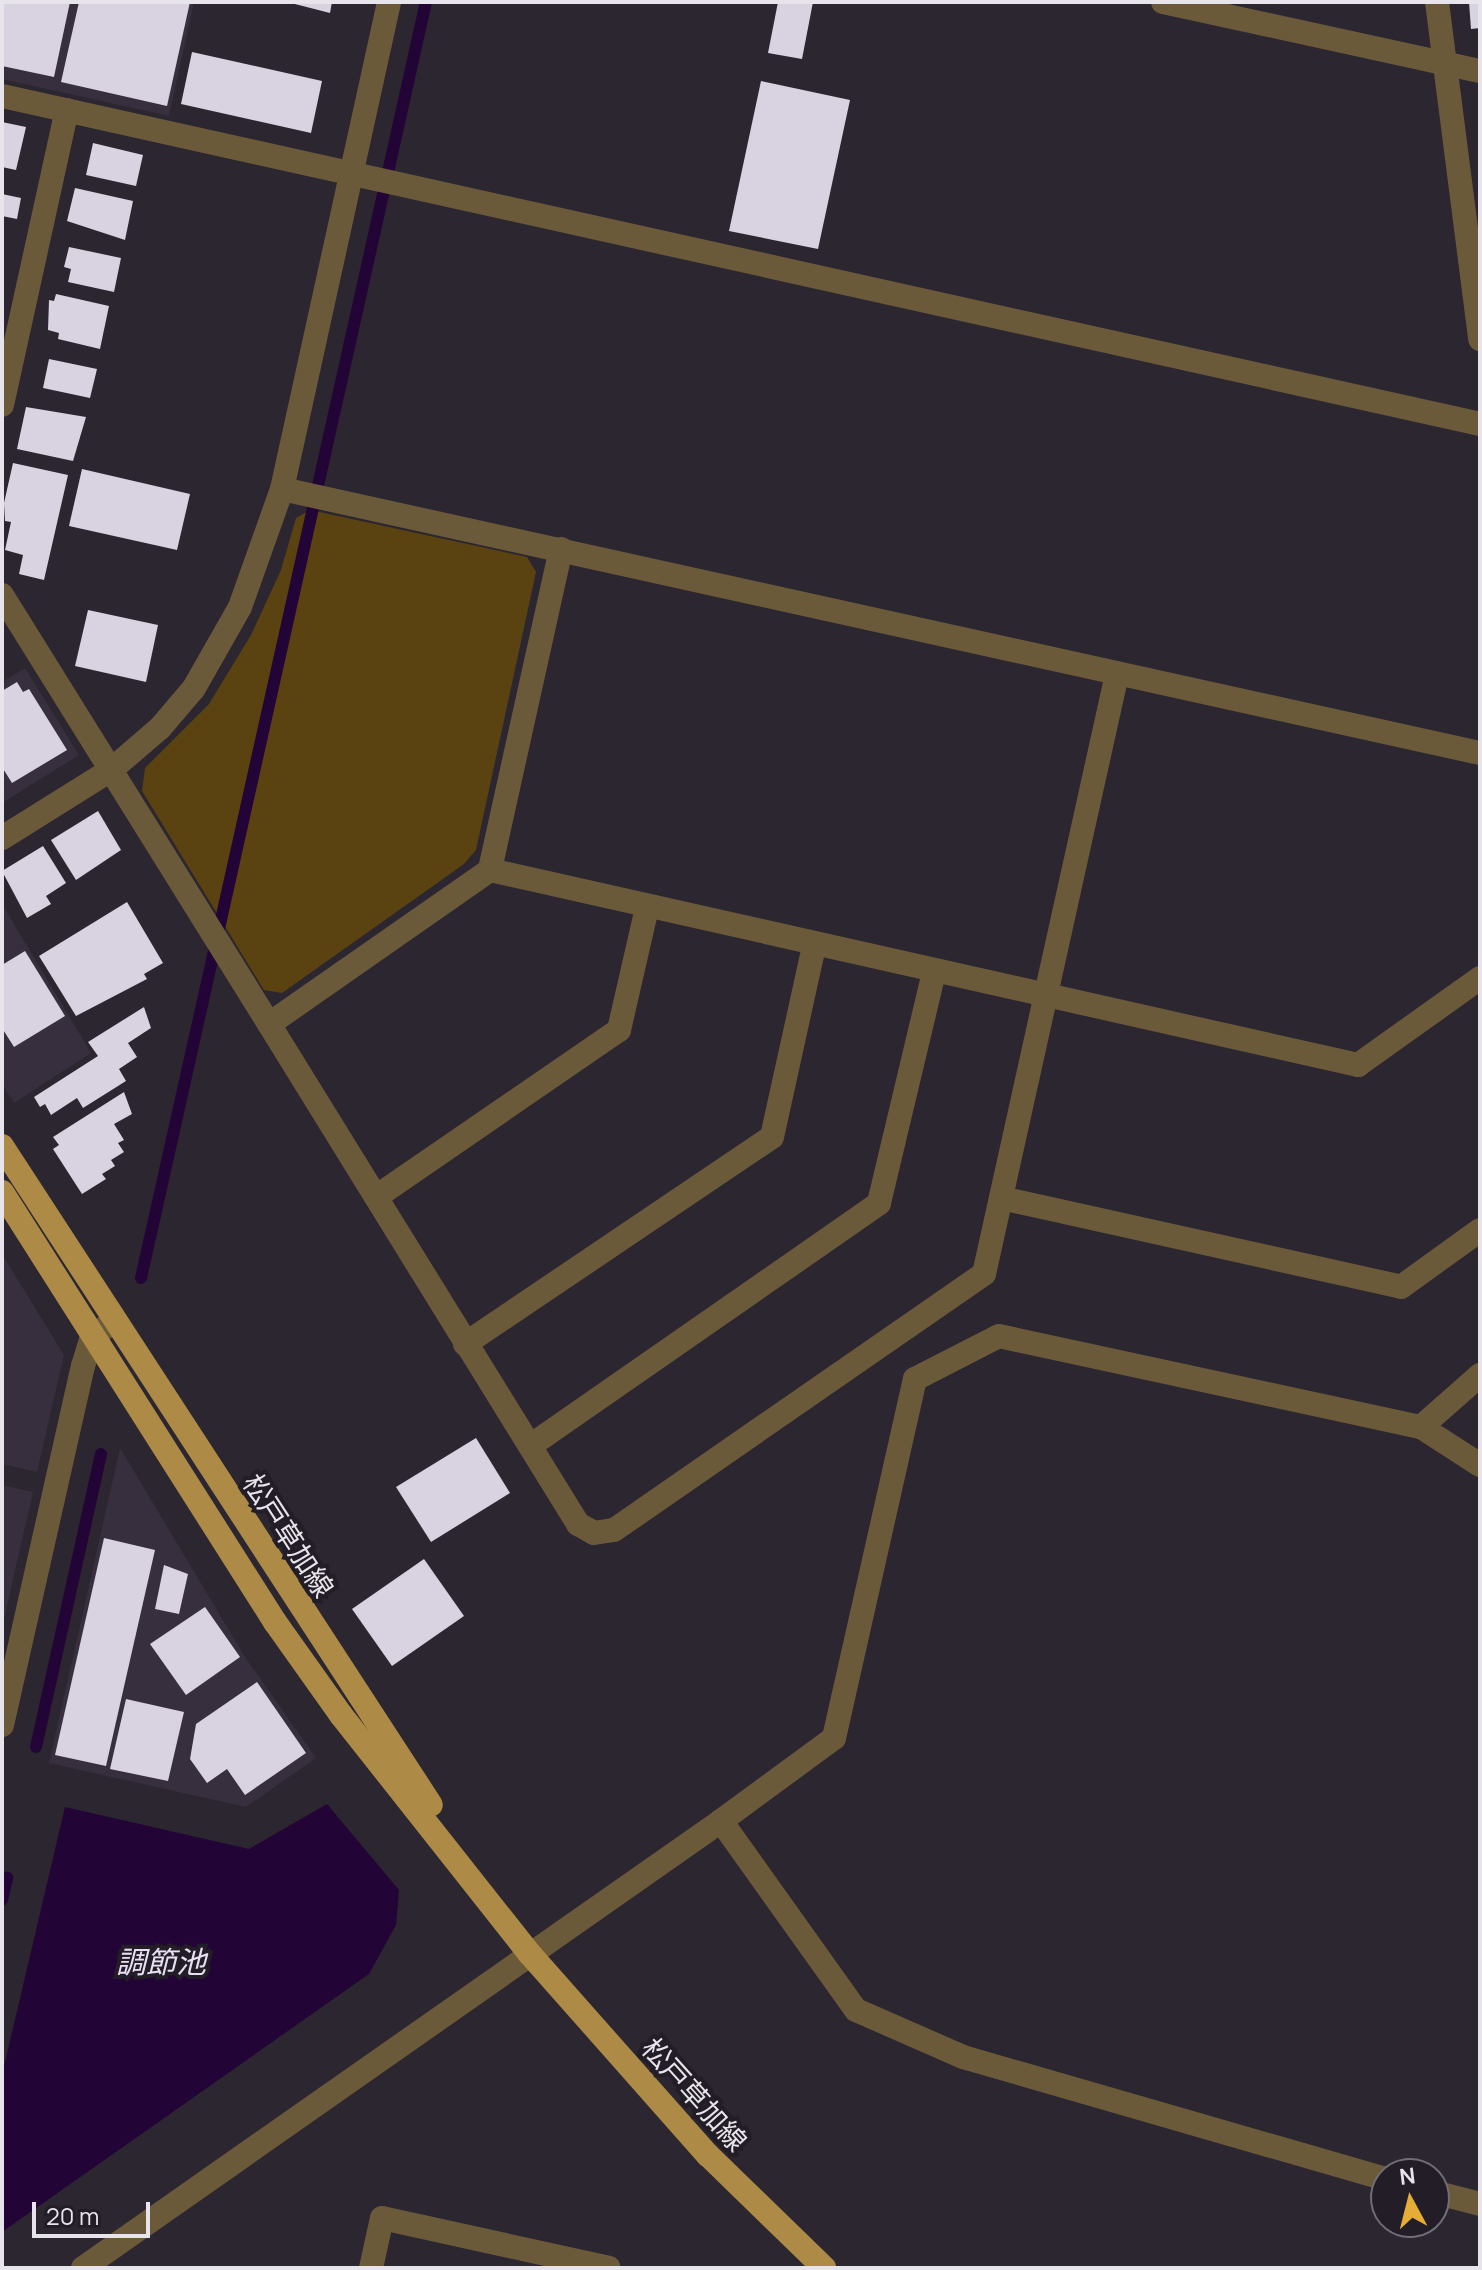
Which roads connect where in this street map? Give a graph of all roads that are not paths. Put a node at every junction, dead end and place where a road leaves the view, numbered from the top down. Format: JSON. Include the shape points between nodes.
{"nodes":[{"id":1,"x":389,"y":2,"type":"edge"},
{"id":2,"x":1163,"y":2,"type":"edge"},
{"id":3,"x":1437,"y":2,"type":"edge"},
{"id":4,"x":1444,"y":63,"type":"junction"},
{"id":5,"x":1480,"y":71,"type":"edge"},
{"id":6,"x":2,"y":96,"type":"edge"},
{"id":7,"x":67,"y":110,"type":"junction"},
{"id":8,"x":361,"y":176,"type":"junction"},
{"id":9,"x":1480,"y":339,"type":"edge"},
{"id":10,"x":2,"y":405,"type":"edge"},
{"id":11,"x":1480,"y":424,"type":"edge"},
{"id":12,"x":291,"y":491,"type":"junction"},
{"id":13,"x":561,"y":549,"type":"junction"},
{"id":14,"x":2,"y":595,"type":"edge"},
{"id":15,"x":1117,"y":674,"type":"junction"},
{"id":16,"x":1480,"y":753,"type":"edge"},
{"id":17,"x":111,"y":770,"type":"junction"},
{"id":18,"x":2,"y":838,"type":"edge"},
{"id":19,"x":490,"y":870,"type":"junction"},
{"id":20,"x":647,"y":908,"type":"junction"},
{"id":21,"x":814,"y":946,"type":"junction"},
{"id":22,"x":934,"y":973,"type":"junction"},
{"id":23,"x":1480,"y":978,"type":"edge"},
{"id":24,"x":1047,"y":998,"type":"junction"},
{"id":25,"x":269,"y":1024,"type":"junction"},
{"id":26,"x":2,"y":1146,"type":"edge"},
{"id":27,"x":2,"y":1192,"type":"edge"},
{"id":28,"x":376,"y":1197,"type":"junction"},
{"id":29,"x":1001,"y":1198,"type":"junction"},
{"id":30,"x":1480,"y":1230,"type":"edge"},
{"id":31,"x":113,"y":1323,"type":"junction"},
{"id":32,"x":92,"y":1337,"type":"junction"},
{"id":33,"x":465,"y":1344,"type":"junction"},
{"id":34,"x":1480,"y":1375,"type":"edge"},
{"id":35,"x":1421,"y":1427,"type":"junction"},
{"id":36,"x":530,"y":1446,"type":"junction"},
{"id":37,"x":1480,"y":1465,"type":"edge"},
{"id":38,"x":2,"y":1725,"type":"edge"},
{"id":39,"x":721,"y":1821,"type":"junction"},
{"id":40,"x":529,"y":1953,"type":"junction"},
{"id":41,"x":1370,"y":2174,"type":"edge"},
{"id":42,"x":1450,"y":2196,"type":"edge"},
{"id":43,"x":1480,"y":2204,"type":"edge"},
{"id":44,"x":83,"y":2268,"type":"edge"},
{"id":45,"x":371,"y":2268,"type":"edge"},
{"id":46,"x":609,"y":2268,"type":"edge"},
{"id":47,"x":824,"y":2268,"type":"edge"}],
"edges":[{"from":1,"to":8,"type":"street"},
{"from":2,"to":4,"type":"street"},
{"from":3,"to":4,"type":"street"},
{"from":4,"to":5,"type":"street"},
{"from":4,"to":9,"type":"street"},
{"from":6,"to":7,"type":"street"},
{"from":7,"to":8,"type":"street"},
{"from":7,"to":10,"type":"street"},
{"from":8,"to":11,"type":"street"},
{"from":8,"to":12,"type":"street"},
{"from":12,"to":13,"type":"street"},
{"from":12,"to":17,"type":"street","via":[[215,654],[160,728]]},
{"from":13,"to":15,"type":"street"},
{"from":13,"to":19,"type":"street"},
{"from":14,"to":17,"type":"street"},
{"from":15,"to":16,"type":"street"},
{"from":15,"to":24,"type":"street"},
{"from":17,"to":18,"type":"street"},
{"from":17,"to":25,"type":"street"},
{"from":19,"to":20,"type":"street"},
{"from":19,"to":25,"type":"street"},
{"from":20,"to":21,"type":"street"},
{"from":20,"to":28,"type":"street","via":[[619,1030]]},
{"from":21,"to":22,"type":"street"},
{"from":21,"to":33,"type":"street","via":[[772,1137]]},
{"from":22,"to":24,"type":"street"},
{"from":22,"to":36,"type":"street","via":[[879,1203]]},
{"from":23,"to":24,"type":"street","via":[[1358,1065]]},
{"from":24,"to":29,"type":"street"},
{"from":25,"to":28,"type":"street"},
{"from":26,"to":31,"type":"main road","name":"松戸草加線"},
{"from":27,"to":32,"type":"main road","name":"松戸草加線"},
{"from":28,"to":33,"type":"street"},
{"from":29,"to":30,"type":"street","via":[[1401,1287]]},
{"from":29,"to":36,"type":"street","via":[[984,1274],[614,1530],[594,1533],[578,1524]]},
{"from":31,"to":32,"type":"street"},
{"from":31,"to":40,"type":"main road","name":"松戸草加線"},
{"from":32,"to":38,"type":"street"},
{"from":32,"to":40,"type":"main road","name":"松戸草加線","via":[[275,1622]]},
{"from":33,"to":36,"type":"street"},
{"from":34,"to":35,"type":"street"},
{"from":35,"to":37,"type":"street"},
{"from":35,"to":39,"type":"street","via":[[999,1336],[915,1379],[834,1738]]},
{"from":39,"to":40,"type":"street"},
{"from":39,"to":41,"type":"street","via":[[856,2010],[963,2057]]},
{"from":40,"to":44,"type":"street"},
{"from":40,"to":47,"type":"main road","name":"松戸草加線","via":[[708,2155]]},
{"from":42,"to":43,"type":"street"},
{"from":45,"to":46,"type":"street","via":[[382,2218]]}]}
